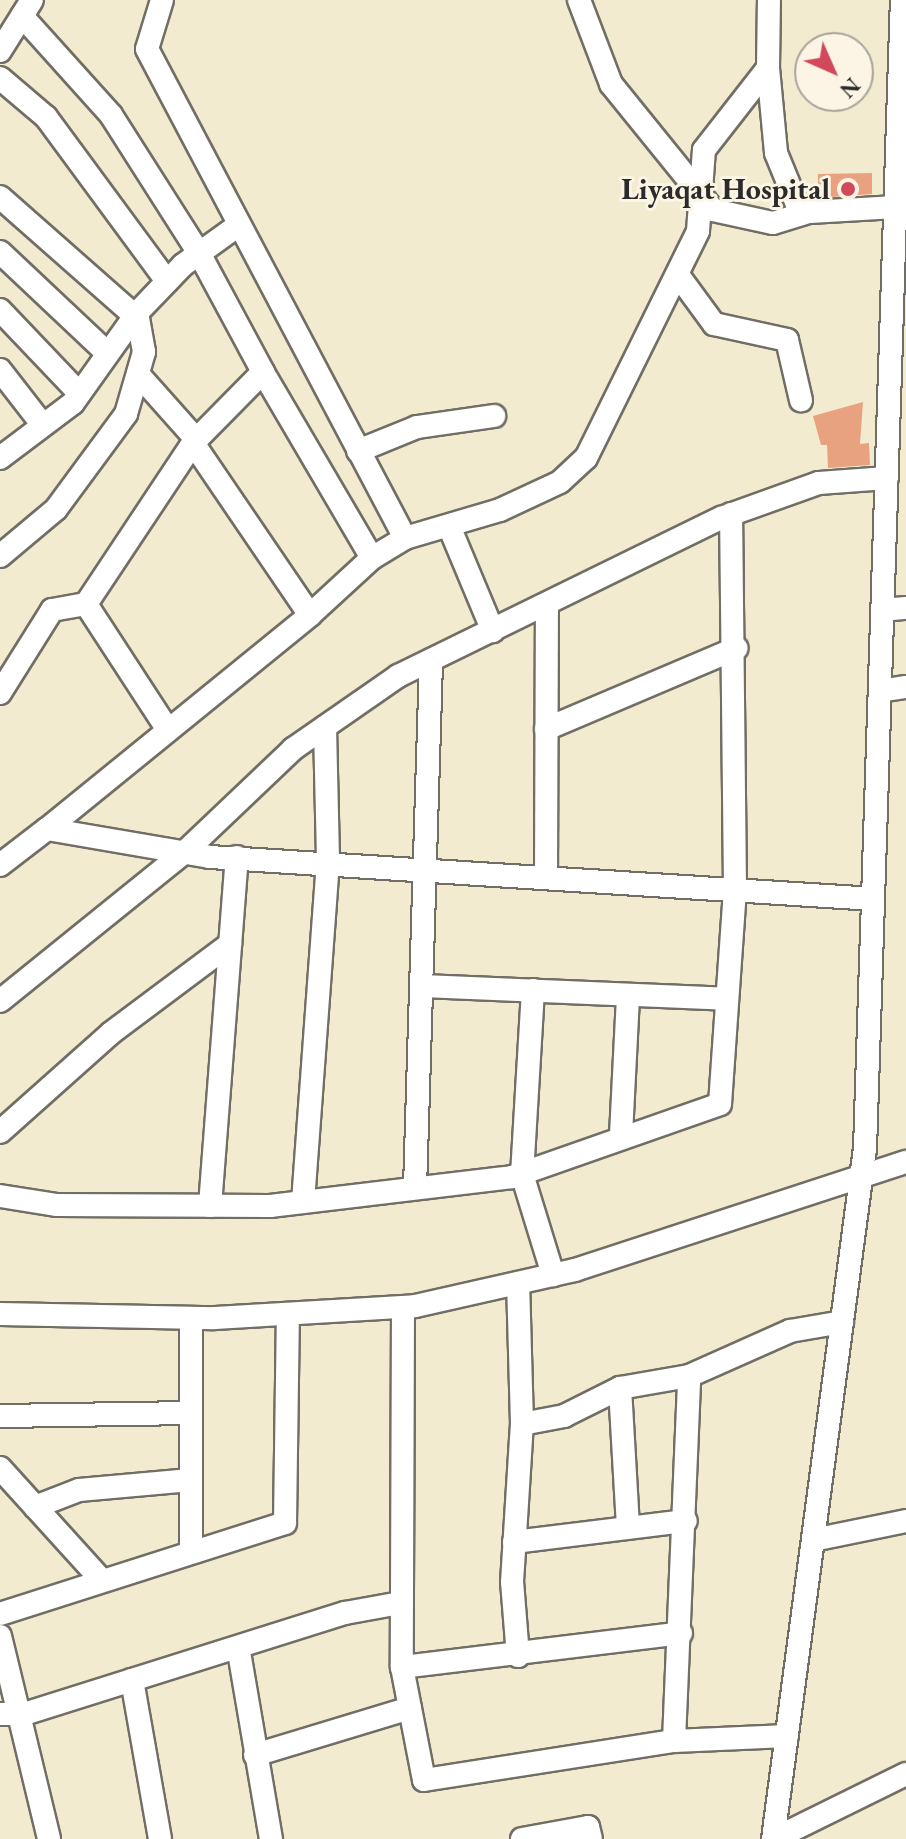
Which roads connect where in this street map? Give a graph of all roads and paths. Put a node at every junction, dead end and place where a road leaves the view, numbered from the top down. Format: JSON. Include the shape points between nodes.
{"nodes":[{"id":1,"x":162,"y":0,"type":"edge"},
{"id":2,"x":579,"y":0,"type":"edge"},
{"id":3,"x":769,"y":0,"type":"edge"},
{"id":4,"x":902,"y":0,"type":"edge"},
{"id":5,"x":27,"y":8,"type":"edge"},
{"id":6,"x":0,"y":51,"type":"edge"},
{"id":7,"x":768,"y":68,"type":"junction"},
{"id":8,"x":0,"y":78,"type":"edge"},
{"id":9,"x":902,"y":139,"type":"edge"},
{"id":10,"x":0,"y":197,"type":"edge"},
{"id":11,"x":700,"y":197,"type":"junction"},
{"id":12,"x":896,"y":207,"type":"junction"},
{"id":13,"x":801,"y":214,"type":"junction"},
{"id":14,"x":237,"y":226,"type":"junction"},
{"id":15,"x":0,"y":252,"type":"edge"},
{"id":16,"x":199,"y":253,"type":"junction"},
{"id":17,"x":900,"y":262,"type":"edge"},
{"id":18,"x":678,"y":275,"type":"junction"},
{"id":19,"x":167,"y":281,"type":"junction"},
{"id":20,"x":0,"y":310,"type":"edge"},
{"id":21,"x":136,"y":314,"type":"junction"},
{"id":22,"x":106,"y":352,"type":"junction"},
{"id":23,"x":0,"y":370,"type":"edge"},
{"id":24,"x":263,"y":372,"type":"junction"},
{"id":25,"x":138,"y":374,"type":"junction"},
{"id":26,"x":79,"y":393,"type":"junction"},
{"id":27,"x":801,"y":400,"type":"dead end"},
{"id":28,"x":494,"y":416,"type":"dead end"},
{"id":29,"x":42,"y":424,"type":"junction"},
{"id":30,"x":194,"y":441,"type":"junction"},
{"id":31,"x":358,"y":451,"type":"junction"},
{"id":32,"x":0,"y":458,"type":"edge"},
{"id":33,"x":887,"y":478,"type":"junction"},
{"id":34,"x":731,"y":514,"type":"junction"},
{"id":35,"x":449,"y":526,"type":"junction"},
{"id":36,"x":405,"y":538,"type":"junction"},
{"id":37,"x":0,"y":556,"type":"edge"},
{"id":38,"x":372,"y":558,"type":"junction"},
{"id":39,"x":86,"y":604,"type":"junction"},
{"id":40,"x":547,"y":606,"type":"junction"},
{"id":41,"x":906,"y":608,"type":"edge"},
{"id":42,"x":882,"y":610,"type":"junction"},
{"id":43,"x":310,"y":615,"type":"junction"},
{"id":44,"x":493,"y":631,"type":"junction"},
{"id":45,"x":737,"y":648,"type":"junction"},
{"id":46,"x":431,"y":660,"type":"junction"},
{"id":47,"x":906,"y":687,"type":"edge"},
{"id":48,"x":880,"y":691,"type":"junction"},
{"id":49,"x":0,"y":693,"type":"edge"},
{"id":50,"x":325,"y":727,"type":"junction"},
{"id":51,"x":546,"y":729,"type":"junction"},
{"id":52,"x":168,"y":730,"type":"junction"},
{"id":53,"x":47,"y":829,"type":"junction"},
{"id":54,"x":186,"y":851,"type":"junction"},
{"id":55,"x":237,"y":857,"type":"junction"},
{"id":56,"x":328,"y":859,"type":"junction"},
{"id":57,"x":0,"y":865,"type":"edge"},
{"id":58,"x":427,"y":866,"type":"junction"},
{"id":59,"x":546,"y":875,"type":"junction"},
{"id":60,"x":735,"y":889,"type":"junction"},
{"id":61,"x":873,"y":899,"type":"junction"},
{"id":62,"x":230,"y":944,"type":"junction"},
{"id":63,"x":422,"y":986,"type":"junction"},
{"id":64,"x":533,"y":990,"type":"junction"},
{"id":65,"x":628,"y":995,"type":"junction"},
{"id":66,"x":727,"y":999,"type":"junction"},
{"id":67,"x":0,"y":1001,"type":"edge"},
{"id":68,"x":0,"y":1132,"type":"edge"},
{"id":69,"x":621,"y":1135,"type":"junction"},
{"id":70,"x":906,"y":1162,"type":"edge"},
{"id":71,"x":522,"y":1174,"type":"junction"},
{"id":72,"x":861,"y":1179,"type":"junction"},
{"id":73,"x":415,"y":1188,"type":"junction"},
{"id":74,"x":0,"y":1196,"type":"edge"},
{"id":75,"x":303,"y":1202,"type":"junction"},
{"id":76,"x":210,"y":1206,"type":"junction"},
{"id":77,"x":553,"y":1275,"type":"junction"},
{"id":78,"x":518,"y":1283,"type":"junction"},
{"id":79,"x":403,"y":1307,"type":"junction"},
{"id":80,"x":0,"y":1314,"type":"edge"},
{"id":81,"x":288,"y":1314,"type":"junction"},
{"id":82,"x":191,"y":1318,"type":"junction"},
{"id":83,"x":842,"y":1322,"type":"junction"},
{"id":84,"x":689,"y":1376,"type":"junction"},
{"id":85,"x":620,"y":1388,"type":"junction"},
{"id":86,"x":191,"y":1413,"type":"junction"},
{"id":87,"x":0,"y":1416,"type":"edge"},
{"id":88,"x":522,"y":1424,"type":"junction"},
{"id":89,"x":0,"y":1468,"type":"edge"},
{"id":90,"x":191,"y":1480,"type":"junction"},
{"id":91,"x":35,"y":1507,"type":"junction"},
{"id":92,"x":686,"y":1521,"type":"junction"},
{"id":93,"x":906,"y":1521,"type":"edge"},
{"id":94,"x":628,"y":1528,"type":"junction"},
{"id":95,"x":813,"y":1540,"type":"junction"},
{"id":96,"x":514,"y":1542,"type":"junction"},
{"id":97,"x":191,"y":1550,"type":"junction"},
{"id":98,"x":99,"y":1577,"type":"junction"},
{"id":99,"x":400,"y":1603,"type":"junction"},
{"id":100,"x":0,"y":1614,"type":"edge"},
{"id":101,"x":681,"y":1633,"type":"junction"},
{"id":102,"x":0,"y":1636,"type":"edge"},
{"id":103,"x":239,"y":1652,"type":"junction"},
{"id":104,"x":518,"y":1656,"type":"junction"},
{"id":105,"x":402,"y":1667,"type":"junction"},
{"id":106,"x":132,"y":1680,"type":"junction"},
{"id":107,"x":410,"y":1708,"type":"junction"},
{"id":108,"x":0,"y":1714,"type":"edge"},
{"id":109,"x":24,"y":1714,"type":"junction"},
{"id":110,"x":787,"y":1736,"type":"junction"},
{"id":111,"x":674,"y":1741,"type":"junction"},
{"id":112,"x":255,"y":1755,"type":"junction"},
{"id":113,"x":905,"y":1767,"type":"edge"},
{"id":114,"x":49,"y":1839,"type":"edge"},
{"id":115,"x":160,"y":1839,"type":"edge"},
{"id":116,"x":271,"y":1839,"type":"edge"},
{"id":117,"x":522,"y":1839,"type":"edge"},
{"id":118,"x":591,"y":1839,"type":"edge"},
{"id":119,"x":774,"y":1839,"type":"edge"}],
"edges":[{"from":1,"to":14,"type":"street","via":[[150,20],[147,49]]},
{"from":2,"to":11,"type":"street","via":[[611,84]]},
{"from":3,"to":7,"type":"street"},
{"from":4,"to":9,"type":"street"},
{"from":5,"to":6,"type":"street"},
{"from":5,"to":16,"type":"street","via":[[111,115]]},
{"from":7,"to":11,"type":"street","via":[[707,143]]},
{"from":7,"to":13,"type":"street","via":[[776,153]]},
{"from":8,"to":19,"type":"street","via":[[46,117]]},
{"from":9,"to":12,"type":"street"},
{"from":10,"to":21,"type":"street"},
{"from":11,"to":13,"type":"street","via":[[742,221]]},
{"from":11,"to":18,"type":"street","via":[[698,231]]},
{"from":12,"to":13,"type":"street"},
{"from":12,"to":17,"type":"street"},
{"from":14,"to":16,"type":"street"},
{"from":14,"to":31,"type":"street"},
{"from":15,"to":22,"type":"street"},
{"from":16,"to":19,"type":"street"},
{"from":16,"to":24,"type":"street"},
{"from":17,"to":33,"type":"street"},
{"from":18,"to":27,"type":"street","via":[[714,324],[787,340]]},
{"from":18,"to":35,"type":"street","via":[[578,467],[500,510]]},
{"from":19,"to":21,"type":"street"},
{"from":20,"to":26,"type":"street"},
{"from":21,"to":22,"type":"street"},
{"from":21,"to":25,"type":"street","via":[[145,346]]},
{"from":22,"to":26,"type":"street"},
{"from":23,"to":29,"type":"street"},
{"from":24,"to":30,"type":"street"},
{"from":24,"to":38,"type":"street"},
{"from":25,"to":30,"type":"street"},
{"from":25,"to":37,"type":"street","via":[[126,414],[56,509]]},
{"from":26,"to":29,"type":"street"},
{"from":28,"to":31,"type":"street","via":[[417,427]]},
{"from":29,"to":32,"type":"street"},
{"from":30,"to":39,"type":"street"},
{"from":30,"to":43,"type":"street"},
{"from":31,"to":36,"type":"street"},
{"from":33,"to":34,"type":"street","via":[[819,483]]},
{"from":33,"to":42,"type":"street"},
{"from":34,"to":40,"type":"street"},
{"from":34,"to":45,"type":"street"},
{"from":35,"to":36,"type":"street"},
{"from":35,"to":44,"type":"street"},
{"from":36,"to":38,"type":"street"},
{"from":38,"to":43,"type":"street"},
{"from":39,"to":49,"type":"street","via":[[52,610]]},
{"from":39,"to":52,"type":"street"},
{"from":40,"to":44,"type":"street"},
{"from":40,"to":51,"type":"street"},
{"from":41,"to":42,"type":"street"},
{"from":42,"to":48,"type":"street"},
{"from":43,"to":52,"type":"street"},
{"from":44,"to":46,"type":"street"},
{"from":45,"to":51,"type":"street"},
{"from":45,"to":60,"type":"street"},
{"from":46,"to":50,"type":"street"},
{"from":46,"to":58,"type":"street"},
{"from":47,"to":48,"type":"street"},
{"from":48,"to":61,"type":"street"},
{"from":50,"to":54,"type":"street"},
{"from":50,"to":56,"type":"street"},
{"from":51,"to":59,"type":"street"},
{"from":52,"to":53,"type":"street"},
{"from":53,"to":54,"type":"street"},
{"from":53,"to":57,"type":"street"},
{"from":54,"to":55,"type":"street"},
{"from":54,"to":67,"type":"street"},
{"from":55,"to":56,"type":"street"},
{"from":55,"to":62,"type":"street"},
{"from":56,"to":58,"type":"street"},
{"from":56,"to":75,"type":"street"},
{"from":58,"to":59,"type":"street"},
{"from":58,"to":63,"type":"street"},
{"from":59,"to":60,"type":"street"},
{"from":60,"to":61,"type":"street"},
{"from":60,"to":66,"type":"street"},
{"from":61,"to":72,"type":"street"},
{"from":62,"to":68,"type":"street","via":[[111,1033]]},
{"from":62,"to":76,"type":"street"},
{"from":63,"to":64,"type":"street"},
{"from":63,"to":73,"type":"street"},
{"from":64,"to":65,"type":"street"},
{"from":64,"to":71,"type":"street"},
{"from":65,"to":66,"type":"street"},
{"from":65,"to":69,"type":"street"},
{"from":66,"to":69,"type":"street","via":[[720,1104]]},
{"from":69,"to":71,"type":"street"},
{"from":70,"to":72,"type":"street"},
{"from":71,"to":73,"type":"street"},
{"from":71,"to":77,"type":"street"},
{"from":72,"to":77,"type":"street"},
{"from":72,"to":83,"type":"street"},
{"from":73,"to":75,"type":"street"},
{"from":74,"to":76,"type":"street","via":[[57,1205]]},
{"from":75,"to":76,"type":"street"},
{"from":77,"to":78,"type":"street"},
{"from":78,"to":79,"type":"street"},
{"from":78,"to":88,"type":"street"},
{"from":79,"to":81,"type":"street"},
{"from":79,"to":99,"type":"street"},
{"from":80,"to":82,"type":"street"},
{"from":81,"to":82,"type":"street"},
{"from":81,"to":97,"type":"street","via":[[285,1523]]},
{"from":82,"to":86,"type":"street"},
{"from":83,"to":84,"type":"street","via":[[790,1331]]},
{"from":83,"to":95,"type":"street"},
{"from":84,"to":85,"type":"street"},
{"from":84,"to":92,"type":"street"},
{"from":85,"to":88,"type":"street","via":[[564,1416]]},
{"from":85,"to":94,"type":"street"},
{"from":86,"to":87,"type":"street"},
{"from":86,"to":90,"type":"street"},
{"from":88,"to":96,"type":"street"},
{"from":89,"to":91,"type":"street"},
{"from":90,"to":91,"type":"street","via":[[79,1490]]},
{"from":90,"to":97,"type":"street"},
{"from":91,"to":98,"type":"street"},
{"from":92,"to":94,"type":"street"},
{"from":92,"to":101,"type":"street"},
{"from":93,"to":95,"type":"street"},
{"from":94,"to":96,"type":"street"},
{"from":95,"to":110,"type":"street"},
{"from":96,"to":104,"type":"street"},
{"from":97,"to":98,"type":"street"},
{"from":98,"to":100,"type":"street"},
{"from":99,"to":103,"type":"street","via":[[345,1613]]},
{"from":99,"to":105,"type":"street"},
{"from":101,"to":104,"type":"street"},
{"from":101,"to":111,"type":"street"},
{"from":102,"to":109,"type":"street"},
{"from":103,"to":106,"type":"street"},
{"from":103,"to":112,"type":"street"},
{"from":104,"to":105,"type":"street"},
{"from":105,"to":107,"type":"street"},
{"from":106,"to":109,"type":"street"},
{"from":106,"to":115,"type":"street"},
{"from":107,"to":111,"type":"street","via":[[424,1780]]},
{"from":107,"to":112,"type":"street"},
{"from":108,"to":109,"type":"street"},
{"from":109,"to":114,"type":"street"},
{"from":110,"to":111,"type":"street"},
{"from":110,"to":119,"type":"street"},
{"from":112,"to":116,"type":"street"},
{"from":113,"to":119,"type":"street"},
{"from":117,"to":118,"type":"street","via":[[588,1827]]}]}
